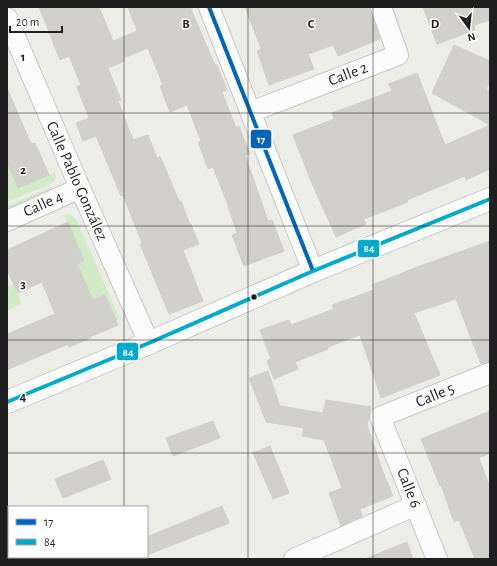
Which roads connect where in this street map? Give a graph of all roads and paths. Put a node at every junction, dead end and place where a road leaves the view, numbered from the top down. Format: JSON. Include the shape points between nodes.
{"nodes":[{"id":1,"x":209,"y":7,"type":"edge"},
{"id":2,"x":380,"y":7,"type":"edge"},
{"id":3,"x":7,"y":18,"type":"edge"},
{"id":4,"x":250,"y":112,"type":"junction"},
{"id":5,"x":80,"y":188,"type":"junction"},
{"id":6,"x":490,"y":199,"type":"edge"},
{"id":7,"x":7,"y":221,"type":"edge"},
{"id":8,"x":313,"y":271,"type":"junction"},
{"id":9,"x":149,"y":343,"type":"junction"},
{"id":10,"x":490,"y":373,"type":"edge"},
{"id":11,"x":7,"y":402,"type":"edge"},
{"id":12,"x":380,"y":417,"type":"joint"},
{"id":13,"x":416,"y":505,"type":"junction"},
{"id":14,"x":294,"y":559,"type":"edge"},
{"id":15,"x":437,"y":559,"type":"edge"}],
"edges":[{"from":1,"to":4,"type":"street"},
{"from":2,"to":4,"type":"street","name":"Calle 2","via":[[398,55]]},
{"from":3,"to":5,"type":"street","name":"Calle Pablo González"},
{"from":4,"to":8,"type":"street"},
{"from":5,"to":7,"type":"street","name":"Calle 4"},
{"from":5,"to":9,"type":"street","name":"Calle Pablo González"},
{"from":6,"to":8,"type":"street"},
{"from":8,"to":9,"type":"street"},
{"from":9,"to":11,"type":"street"},
{"from":10,"to":12,"type":"street","name":"Calle 5"},
{"from":12,"to":13,"type":"street","name":"Calle 6"},
{"from":13,"to":14,"type":"street"},
{"from":13,"to":15,"type":"street","name":"Calle 6"}]}
